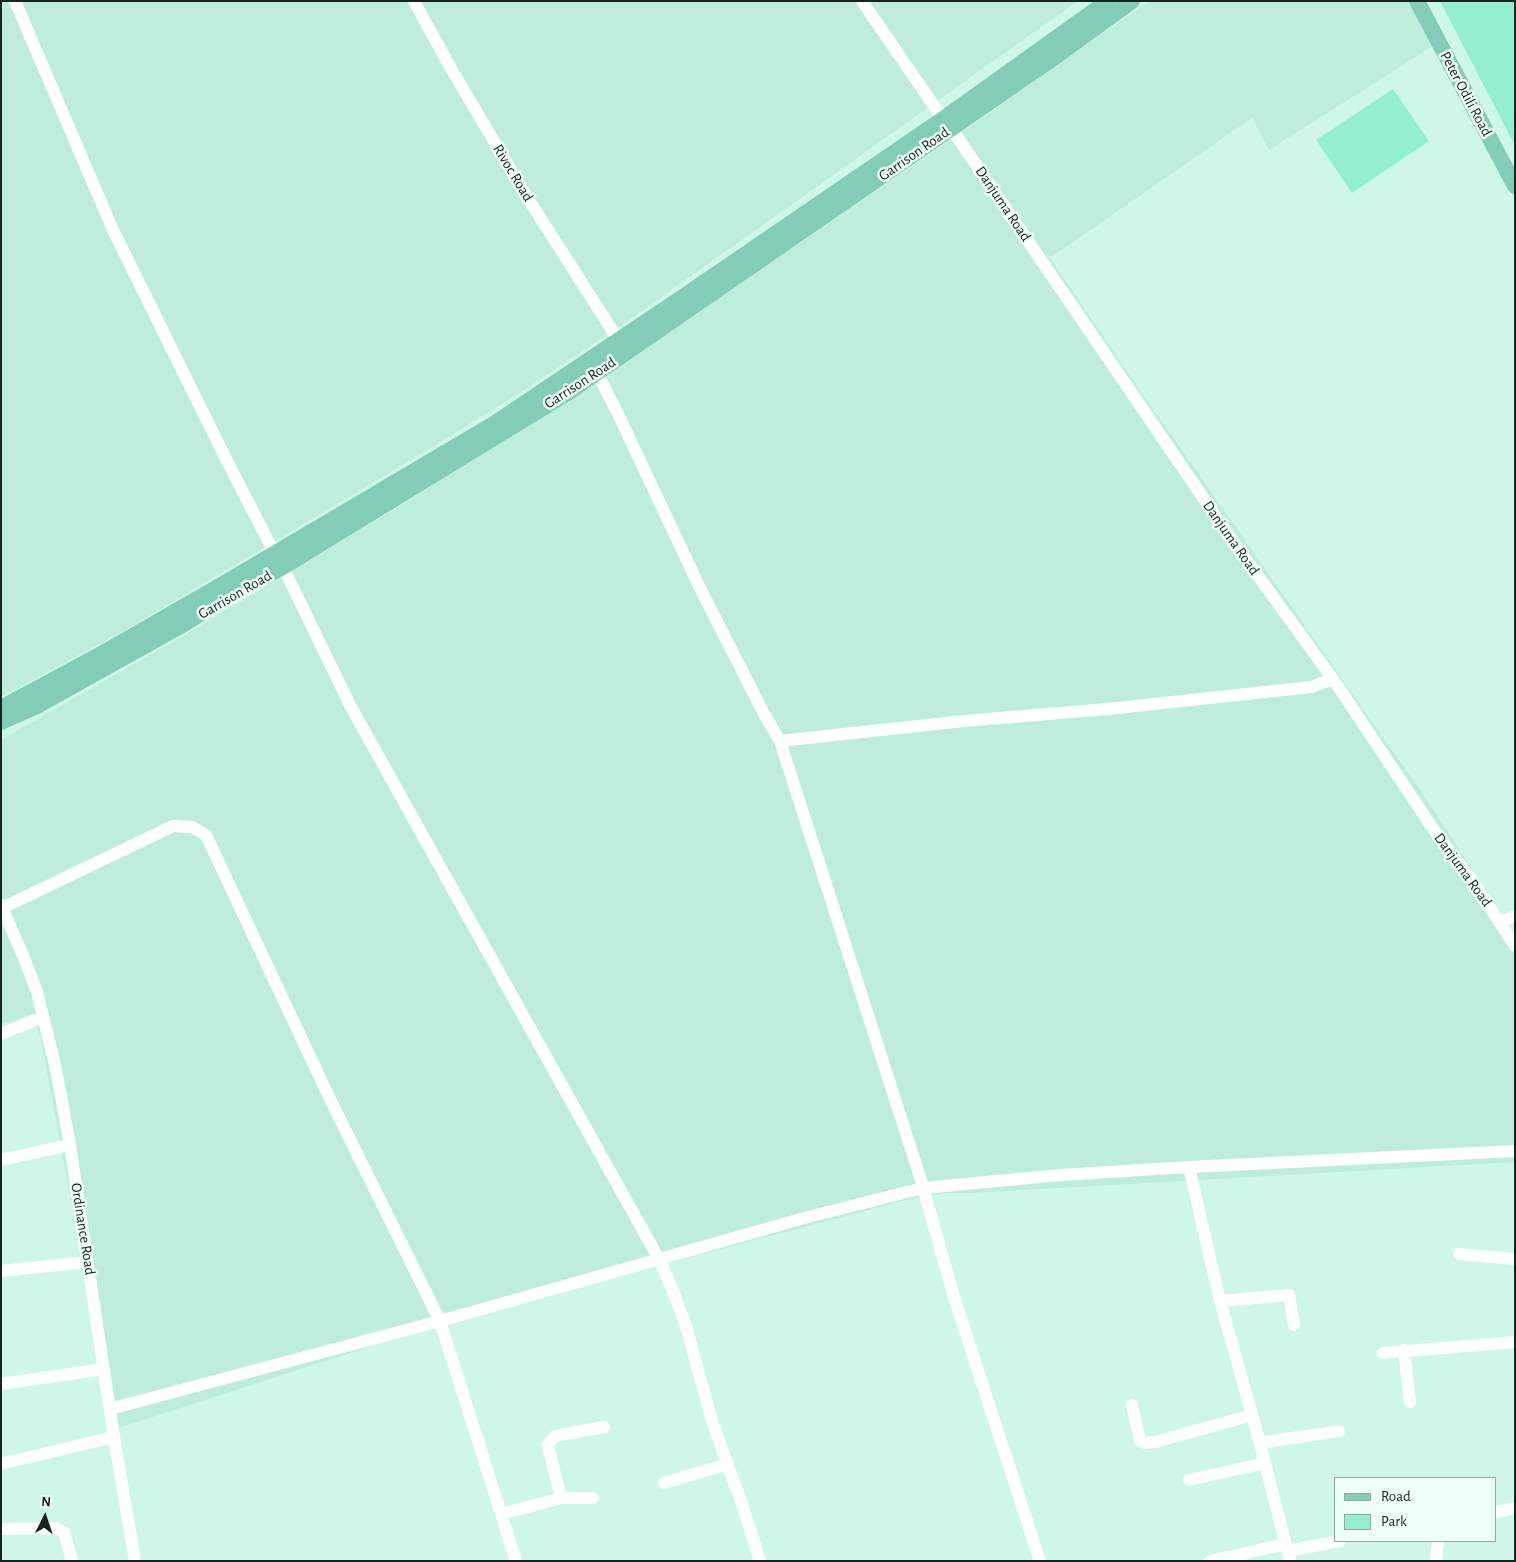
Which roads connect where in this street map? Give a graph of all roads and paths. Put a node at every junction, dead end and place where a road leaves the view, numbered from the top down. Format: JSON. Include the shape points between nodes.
{"nodes":[{"id":1,"x":15,"y":1,"type":"edge"},
{"id":2,"x":414,"y":1,"type":"edge"},
{"id":3,"x":862,"y":1,"type":"edge"},
{"id":4,"x":1108,"y":1,"type":"edge"},
{"id":5,"x":1132,"y":1,"type":"edge"},
{"id":6,"x":1417,"y":1,"type":"edge"},
{"id":7,"x":1429,"y":1,"type":"edge"},
{"id":8,"x":947,"y":123,"type":"junction"},
{"id":9,"x":1515,"y":165,"type":"edge"},
{"id":10,"x":1515,"y":186,"type":"edge"},
{"id":11,"x":618,"y":341,"type":"junction"},
{"id":12,"x":597,"y":373,"type":"junction"},
{"id":13,"x":279,"y":561,"type":"junction"},
{"id":14,"x":1333,"y":679,"type":"junction"},
{"id":15,"x":5,"y":705,"type":"edge"},
{"id":16,"x":35,"y":707,"type":"junction"},
{"id":17,"x":1,"y":722,"type":"edge"},
{"id":18,"x":1,"y":732,"type":"edge"},
{"id":19,"x":780,"y":741,"type":"junction"},
{"id":20,"x":2,"y":907,"type":"edge"},
{"id":21,"x":1515,"y":916,"type":"edge"},
{"id":22,"x":1500,"y":922,"type":"junction"},
{"id":23,"x":1515,"y":946,"type":"edge"},
{"id":24,"x":43,"y":1017,"type":"junction"},
{"id":25,"x":1,"y":1034,"type":"edge"},
{"id":26,"x":70,"y":1145,"type":"junction"},
{"id":27,"x":1515,"y":1151,"type":"edge"},
{"id":28,"x":1,"y":1160,"type":"edge"},
{"id":29,"x":1189,"y":1167,"type":"junction"},
{"id":30,"x":922,"y":1188,"type":"junction"},
{"id":31,"x":1459,"y":1254,"type":"dead end"},
{"id":32,"x":1515,"y":1258,"type":"edge"},
{"id":33,"x":659,"y":1260,"type":"junction"},
{"id":34,"x":88,"y":1262,"type":"junction"},
{"id":35,"x":1,"y":1271,"type":"edge"},
{"id":36,"x":1220,"y":1301,"type":"junction"},
{"id":37,"x":440,"y":1321,"type":"junction"},
{"id":38,"x":1294,"y":1325,"type":"dead end"},
{"id":39,"x":1515,"y":1342,"type":"edge"},
{"id":40,"x":1404,"y":1350,"type":"junction"},
{"id":41,"x":1383,"y":1353,"type":"dead end"},
{"id":42,"x":104,"y":1369,"type":"junction"},
{"id":43,"x":1,"y":1384,"type":"edge"},
{"id":44,"x":1410,"y":1402,"type":"dead end"},
{"id":45,"x":1132,"y":1405,"type":"dead end"},
{"id":46,"x":110,"y":1409,"type":"junction"},
{"id":47,"x":1252,"y":1415,"type":"junction"},
{"id":48,"x":604,"y":1427,"type":"dead end"},
{"id":49,"x":1340,"y":1431,"type":"dead end"},
{"id":50,"x":114,"y":1438,"type":"junction"},
{"id":51,"x":1260,"y":1443,"type":"junction"},
{"id":52,"x":1265,"y":1463,"type":"junction"},
{"id":53,"x":1,"y":1464,"type":"edge"},
{"id":54,"x":728,"y":1464,"type":"junction"},
{"id":55,"x":1190,"y":1480,"type":"dead end"},
{"id":56,"x":664,"y":1483,"type":"dead end"},
{"id":57,"x":561,"y":1498,"type":"junction"},
{"id":58,"x":593,"y":1498,"type":"dead end"},
{"id":59,"x":1515,"y":1508,"type":"edge"},
{"id":60,"x":1496,"y":1512,"type":"edge"},
{"id":61,"x":502,"y":1514,"type":"junction"},
{"id":62,"x":1,"y":1529,"type":"edge"},
{"id":63,"x":1335,"y":1542,"type":"edge"},
{"id":64,"x":1438,"y":1542,"type":"edge"},
{"id":65,"x":1288,"y":1552,"type":"edge"},
{"id":66,"x":72,"y":1561,"type":"edge"},
{"id":67,"x":135,"y":1561,"type":"edge"},
{"id":68,"x":516,"y":1561,"type":"edge"},
{"id":69,"x":760,"y":1561,"type":"edge"},
{"id":70,"x":1040,"y":1561,"type":"edge"},
{"id":71,"x":1210,"y":1561,"type":"edge"},
{"id":72,"x":1436,"y":1561,"type":"edge"}],
"edges":[{"from":1,"to":13,"type":"street","via":[[113,230]]},
{"from":2,"to":11,"type":"street","name":"Rivoc Road","via":[[527,197]]},
{"from":3,"to":8,"type":"street","name":"Danjuma Road"},
{"from":4,"to":8,"type":"main road","name":"Garrison Road"},
{"from":5,"to":8,"type":"main road","name":"Garrison Road","via":[[1055,57]]},
{"from":6,"to":10,"type":"main road","name":"Peter Odili Road"},
{"from":7,"to":9,"type":"main road","name":"Peter Odili Road"},
{"from":8,"to":11,"type":"main road","name":"Garrison Road"},
{"from":8,"to":12,"type":"main road","name":"Garrison Road"},
{"from":8,"to":14,"type":"street","name":"Danjuma Road","via":[[1234,543]]},
{"from":11,"to":13,"type":"main road","name":"Garrison Road"},
{"from":12,"to":13,"type":"main road","name":"Garrison Road","via":[[435,475]]},
{"from":12,"to":19,"type":"street","via":[[700,588]]},
{"from":13,"to":15,"type":"main road","name":"Garrison Road"},
{"from":13,"to":16,"type":"main road","name":"Garrison Road","via":[[176,628]]},
{"from":13,"to":33,"type":"street","via":[[351,707]]},
{"from":14,"to":19,"type":"street","via":[[1311,687]]},
{"from":14,"to":22,"type":"street","name":"Danjuma Road"},
{"from":16,"to":17,"type":"main road","name":"Garrison Road"},
{"from":16,"to":18,"type":"main road"},
{"from":19,"to":30,"type":"street"},
{"from":20,"to":24,"type":"street","name":"Ordinance Road","via":[[32,977]]},
{"from":20,"to":37,"type":"street","via":[[173,826],[192,827],[206,835],[331,1102]]},
{"from":21,"to":22,"type":"street"},
{"from":22,"to":23,"type":"street","name":"Danjuma Road"},
{"from":24,"to":25,"type":"street"},
{"from":24,"to":26,"type":"street","name":"Ordinance Road"},
{"from":26,"to":28,"type":"street"},
{"from":26,"to":34,"type":"street","name":"Ordinance Road"},
{"from":27,"to":29,"type":"street"},
{"from":29,"to":30,"type":"street"},
{"from":29,"to":36,"type":"street"},
{"from":30,"to":33,"type":"street"},
{"from":30,"to":70,"type":"street"},
{"from":31,"to":32,"type":"street"},
{"from":33,"to":37,"type":"street"},
{"from":33,"to":54,"type":"street","via":[[686,1326],[712,1421]]},
{"from":34,"to":35,"type":"street"},
{"from":34,"to":42,"type":"street","name":"Ordinance Road"},
{"from":36,"to":38,"type":"street","via":[[1289,1295]]},
{"from":36,"to":47,"type":"street"},
{"from":37,"to":46,"type":"street"},
{"from":37,"to":61,"type":"street"},
{"from":39,"to":40,"type":"street"},
{"from":40,"to":41,"type":"street"},
{"from":40,"to":44,"type":"street"},
{"from":42,"to":43,"type":"street"},
{"from":42,"to":46,"type":"street","name":"Ordinance Road"},
{"from":45,"to":47,"type":"street","via":[[1140,1441],[1145,1444]]},
{"from":46,"to":50,"type":"street","name":"Ordinance Road"},
{"from":47,"to":51,"type":"street"},
{"from":48,"to":57,"type":"street","via":[[555,1436],[550,1442],[548,1446]]},
{"from":49,"to":51,"type":"street"},
{"from":50,"to":53,"type":"street"},
{"from":50,"to":67,"type":"street","name":"Ordinance Road"},
{"from":51,"to":52,"type":"street"},
{"from":52,"to":55,"type":"street"},
{"from":52,"to":65,"type":"street"},
{"from":54,"to":56,"type":"street"},
{"from":54,"to":69,"type":"street"},
{"from":57,"to":58,"type":"street"},
{"from":57,"to":61,"type":"street"},
{"from":59,"to":60,"type":"street"},
{"from":61,"to":68,"type":"street"},
{"from":62,"to":66,"type":"street","via":[[56,1528],[64,1532]]},
{"from":63,"to":65,"type":"street"},
{"from":64,"to":72,"type":"street"},
{"from":65,"to":71,"type":"street"}]}
